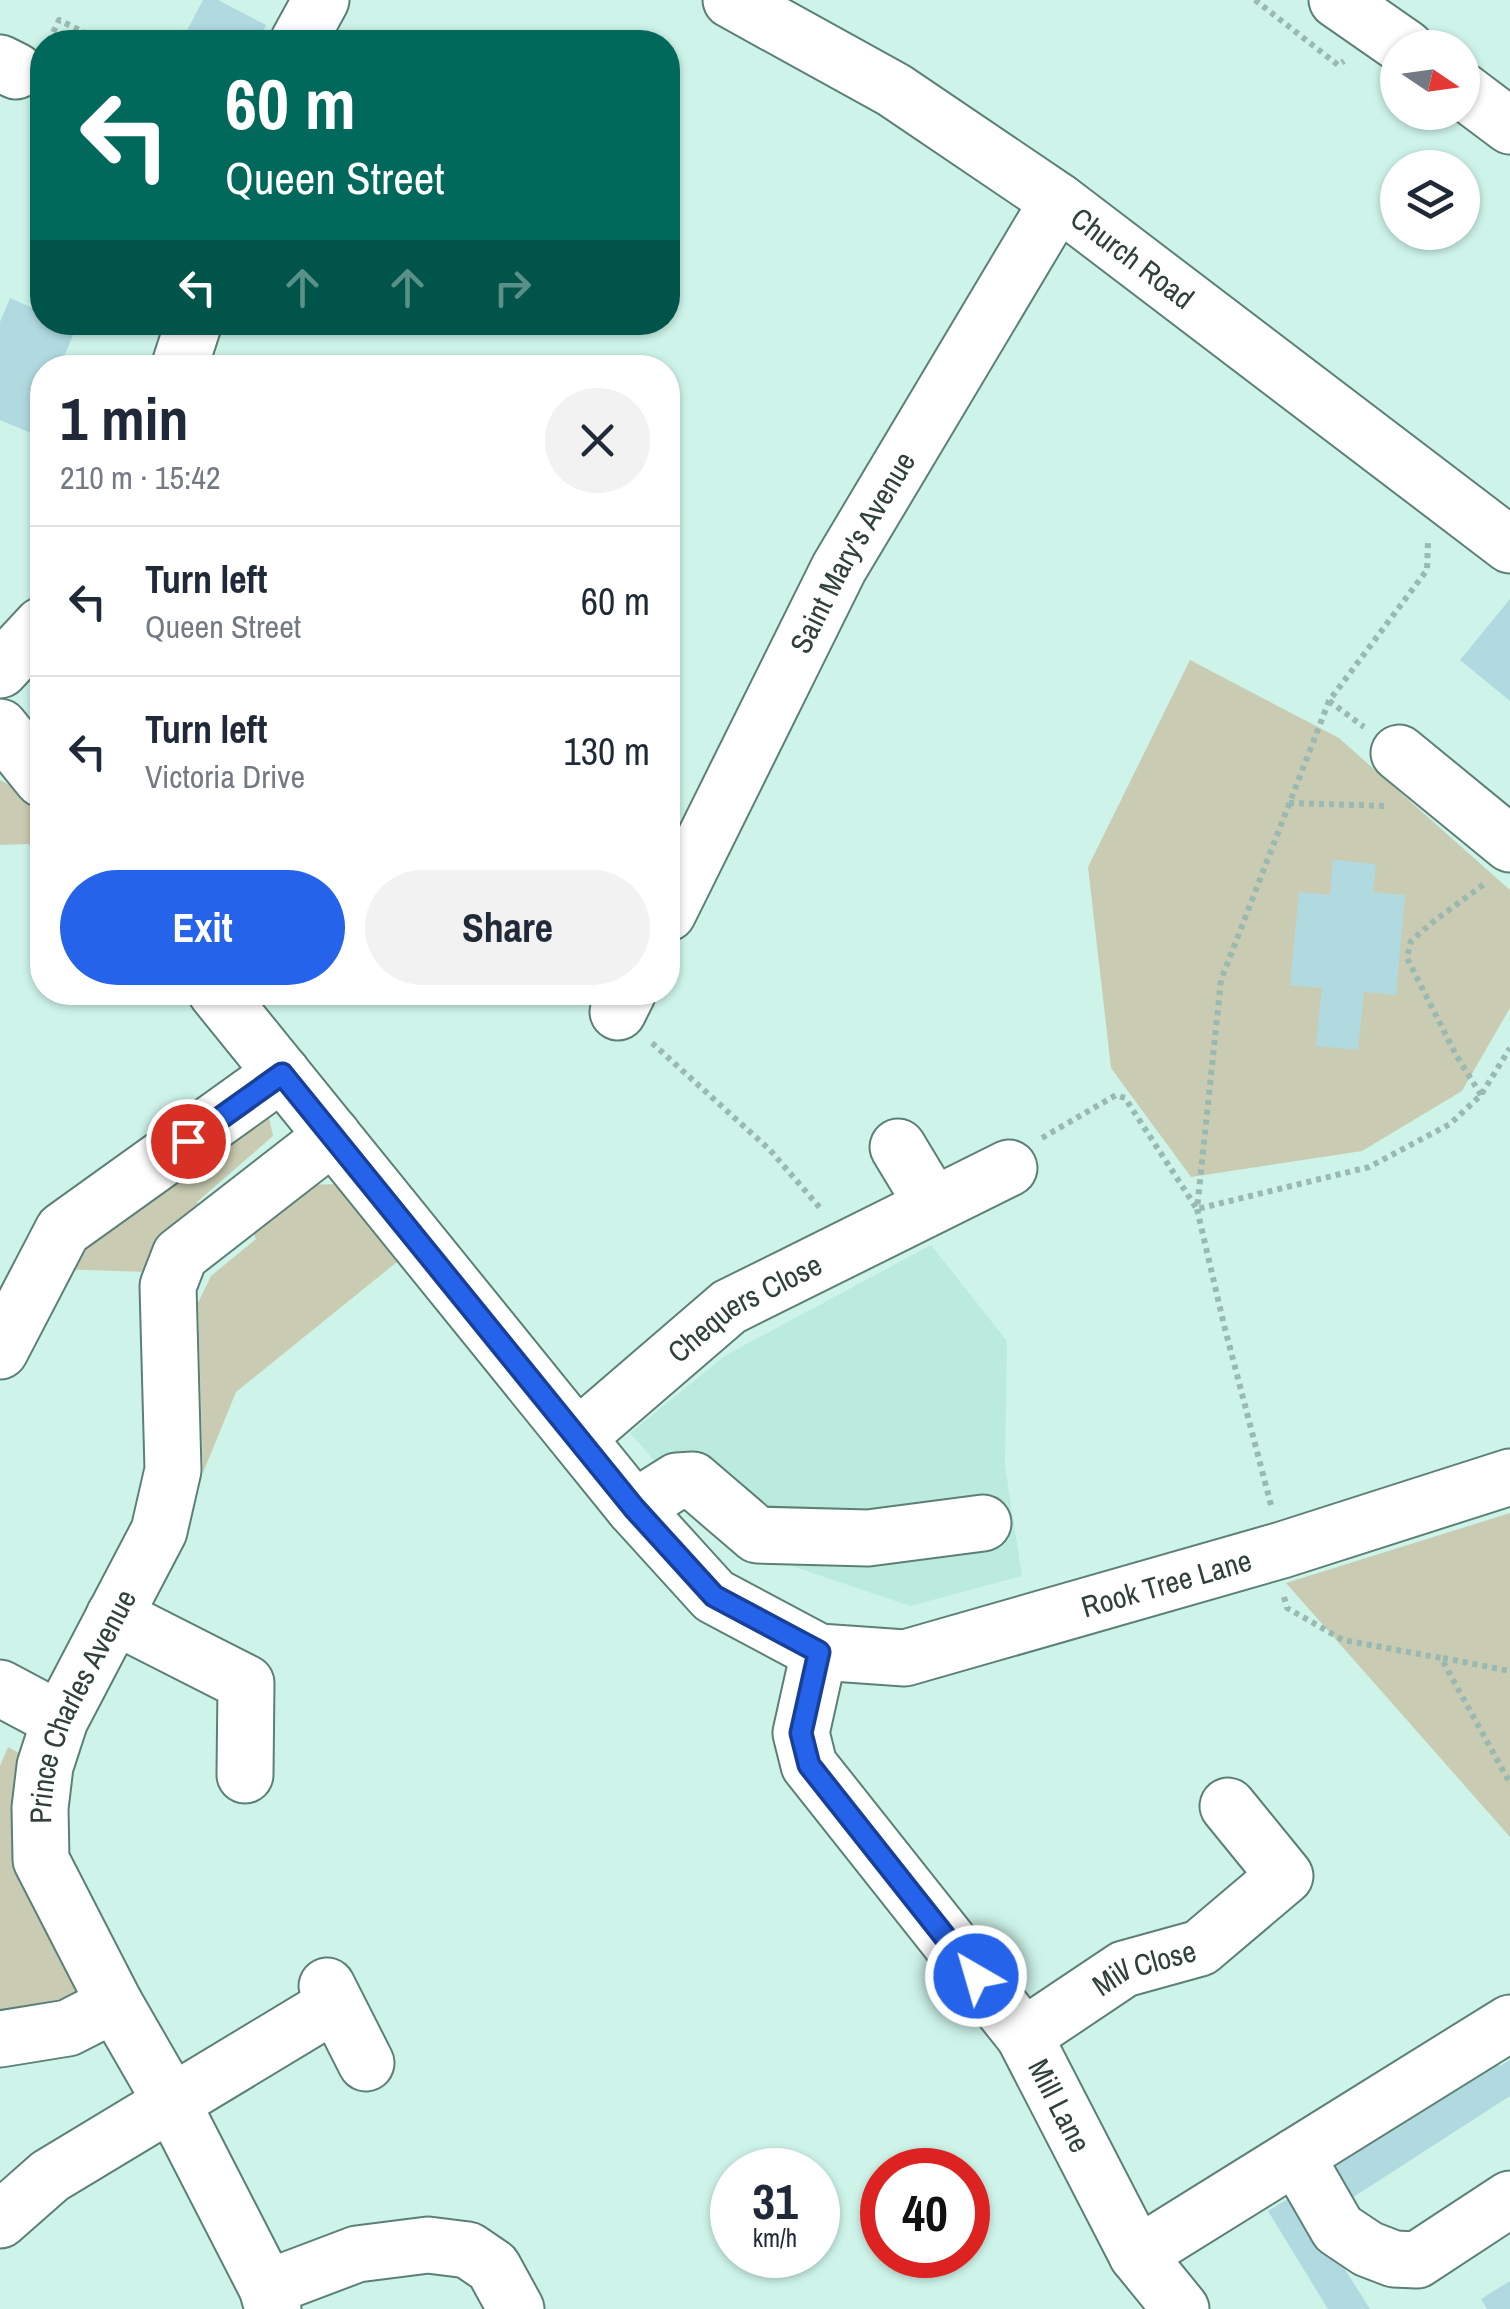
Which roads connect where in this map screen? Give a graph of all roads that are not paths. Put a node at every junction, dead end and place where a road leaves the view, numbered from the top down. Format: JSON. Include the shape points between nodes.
{"nodes":[{"id":1,"x":321,"y":0,"type":"edge"},
{"id":2,"x":731,"y":0,"type":"edge"},
{"id":3,"x":1336,"y":0,"type":"edge"},
{"id":4,"x":305,"y":30,"type":"edge"},
{"id":5,"x":1380,"y":30,"type":"edge"},
{"id":6,"x":1480,"y":104,"type":"edge"},
{"id":7,"x":1510,"y":126,"type":"edge"},
{"id":8,"x":1058,"y":201,"type":"junction"},
{"id":9,"x":1510,"y":545,"type":"edge"},
{"id":10,"x":30,"y":638,"type":"edge"},
{"id":11,"x":0,"y":670,"type":"edge"},
{"id":12,"x":0,"y":727,"type":"edge"},
{"id":13,"x":30,"y":764,"type":"edge"},
{"id":14,"x":1420,"y":770,"type":"road end"},
{"id":15,"x":1500,"y":862,"type":"edge"},
{"id":16,"x":680,"y":889,"type":"edge"},
{"id":17,"x":226,"y":1005,"type":"edge"},
{"id":18,"x":282,"y":1074,"type":"junction"},
{"id":19,"x":332,"y":1136,"type":"junction"},
{"id":20,"x":898,"y":1147,"type":"dead end"},
{"id":21,"x":1009,"y":1168,"type":"road end"},
{"id":22,"x":933,"y":1205,"type":"junction"},
{"id":23,"x":0,"y":1351,"type":"edge"},
{"id":24,"x":578,"y":1436,"type":"junction"},
{"id":25,"x":1510,"y":1477,"type":"edge"},
{"id":26,"x":634,"y":1508,"type":"junction"},
{"id":27,"x":983,"y":1523,"type":"dead end"},
{"id":28,"x":114,"y":1616,"type":"junction"},
{"id":29,"x":819,"y":1652,"type":"junction"},
{"id":30,"x":0,"y":1688,"type":"edge"},
{"id":31,"x":60,"y":1720,"type":"junction"},
{"id":32,"x":245,"y":1776,"type":"dead end"},
{"id":33,"x":1228,"y":1806,"type":"dead end"},
{"id":34,"x":115,"y":2004,"type":"junction"},
{"id":35,"x":1510,"y":2023,"type":"edge"},
{"id":36,"x":1024,"y":2036,"type":"junction"},
{"id":37,"x":0,"y":2039,"type":"edge"},
{"id":38,"x":366,"y":2063,"type":"dead end"},
{"id":39,"x":172,"y":2103,"type":"junction"},
{"id":40,"x":1296,"y":2156,"type":"junction"},
{"id":41,"x":1510,"y":2199,"type":"edge"},
{"id":42,"x":0,"y":2220,"type":"edge"},
{"id":43,"x":1137,"y":2255,"type":"junction"},
{"id":44,"x":270,"y":2298,"type":"edge"},
{"id":45,"x":516,"y":2309,"type":"edge"},
{"id":46,"x":1181,"y":2309,"type":"edge"}],
"edges":[{"from":1,"to":4,"type":"street"},
{"from":2,"to":8,"type":"street","name":"Church Road","via":[[894,90]]},
{"from":3,"to":5,"type":"street"},
{"from":6,"to":7,"type":"street"},
{"from":8,"to":9,"type":"street","name":"Church Road"},
{"from":8,"to":16,"type":"street","name":"Saint Mary's Avenue","via":[[839,568]]},
{"from":10,"to":11,"type":"street"},
{"from":12,"to":13,"type":"street"},
{"from":14,"to":15,"type":"street"},
{"from":17,"to":18,"type":"street"},
{"from":18,"to":19,"type":"street"},
{"from":18,"to":23,"type":"street","via":[[48,1221]]},
{"from":19,"to":24,"type":"street"},
{"from":19,"to":28,"type":"street","name":"Prince Charles Avenue","via":[[180,1255],[168,1286],[173,1470],[159,1532]]},
{"from":20,"to":22,"type":"street"},
{"from":21,"to":22,"type":"street","name":"Chequers Close"},
{"from":22,"to":24,"type":"street","name":"Chequers Close","via":[[729,1307]]},
{"from":24,"to":26,"type":"street"},
{"from":25,"to":29,"type":"street","name":"Rook Tree Lane","via":[[905,1658]]},
{"from":26,"to":27,"type":"street","via":[[677,1482],[693,1480],[756,1535],[868,1538]]},
{"from":26,"to":29,"type":"street","via":[[714,1596]]},
{"from":28,"to":31,"type":"street","name":"Prince Charles Avenue"},
{"from":28,"to":32,"type":"street","via":[[246,1683]]},
{"from":29,"to":36,"type":"street","name":"Mill Lane","via":[[801,1733],[809,1765]]},
{"from":30,"to":31,"type":"street"},
{"from":31,"to":34,"type":"street","name":"Prince Charles Avenue","via":[[45,1766],[41,1860]]},
{"from":33,"to":36,"type":"street","name":"Mill Close","via":[[1285,1876],[1200,1948],[1124,1968]]},
{"from":34,"to":37,"type":"street","via":[[68,2028]]},
{"from":34,"to":39,"type":"street","name":"Prince Charles Avenue"},
{"from":35,"to":40,"type":"street"},
{"from":36,"to":43,"type":"street","name":"Mill Lane"},
{"from":38,"to":39,"type":"street","via":[[331,1995]]},
{"from":39,"to":42,"type":"street","via":[[50,2176]]},
{"from":39,"to":44,"type":"street","name":"Prince Charles Avenue"},
{"from":40,"to":41,"type":"street","via":[[1338,2229],[1394,2259],[1417,2260]]},
{"from":40,"to":43,"type":"street"},
{"from":43,"to":46,"type":"street","name":"Mill Lane"},
{"from":44,"to":45,"type":"street","via":[[357,2254],[428,2246],[468,2250],[493,2267]]}]}
